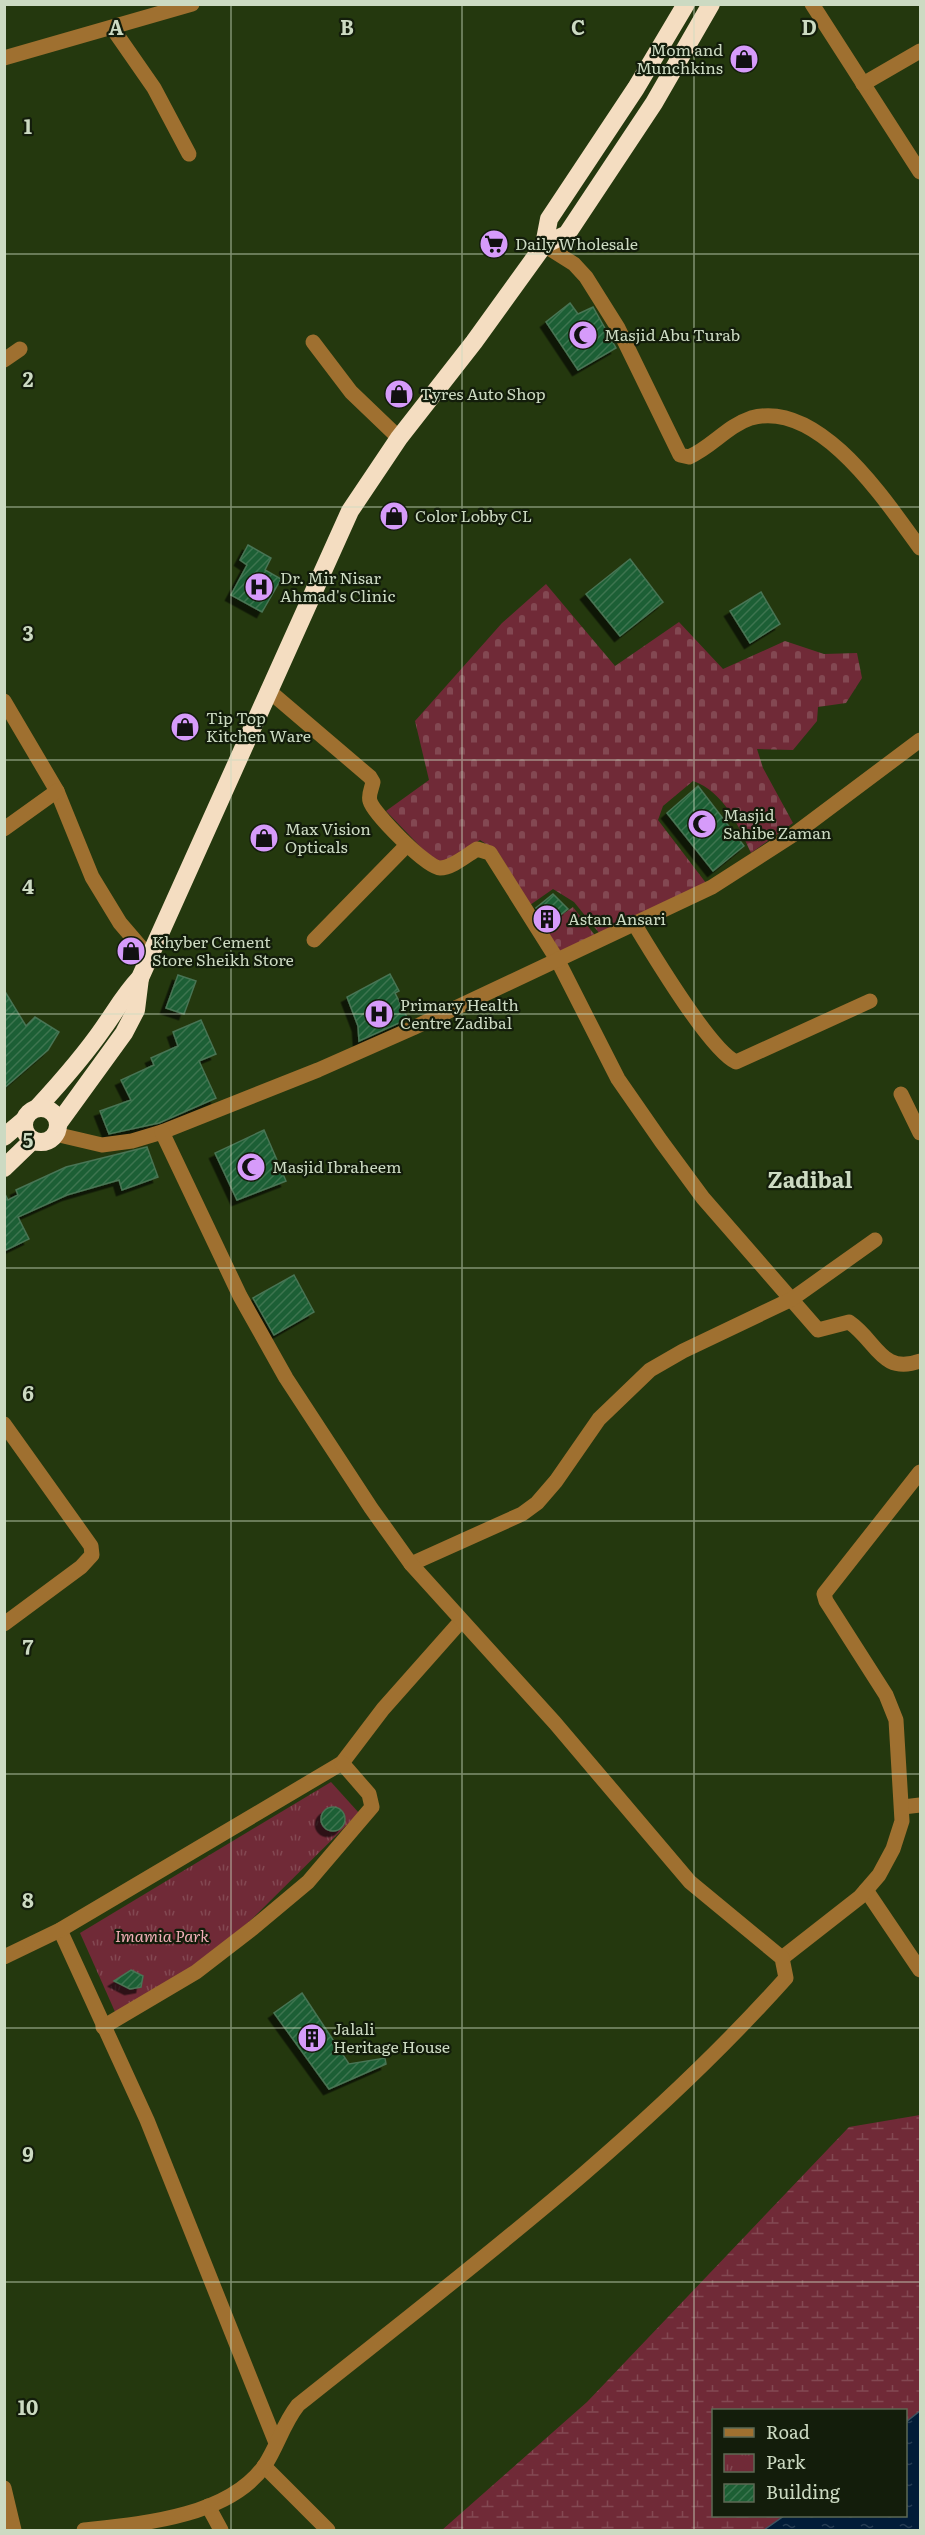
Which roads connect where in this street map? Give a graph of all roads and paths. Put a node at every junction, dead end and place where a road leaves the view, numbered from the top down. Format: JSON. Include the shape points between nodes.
{"nodes":[{"id":1,"x":192,"y":4,"type":"edge"},
{"id":2,"x":686,"y":4,"type":"edge"},
{"id":3,"x":711,"y":4,"type":"edge"},
{"id":4,"x":812,"y":4,"type":"edge"},
{"id":5,"x":113,"y":28,"type":"junction"},
{"id":6,"x":921,"y":51,"type":"edge"},
{"id":7,"x":4,"y":58,"type":"edge"},
{"id":8,"x":863,"y":84,"type":"junction"},
{"id":9,"x":189,"y":154,"type":"dead end"},
{"id":10,"x":920,"y":169,"type":"edge"},
{"id":11,"x":544,"y":245,"type":"junction"},
{"id":12,"x":313,"y":342,"type":"dead end"},
{"id":13,"x":20,"y":349,"type":"dead end"},
{"id":14,"x":4,"y":360,"type":"edge"},
{"id":15,"x":399,"y":438,"type":"junction"},
{"id":16,"x":921,"y":548,"type":"edge"},
{"id":17,"x":268,"y":690,"type":"junction"},
{"id":18,"x":5,"y":703,"type":"edge"},
{"id":19,"x":921,"y":740,"type":"edge"},
{"id":20,"x":57,"y":791,"type":"junction"},
{"id":21,"x":4,"y":829,"type":"edge"},
{"id":22,"x":406,"y":845,"type":"junction"},
{"id":23,"x":635,"y":925,"type":"junction"},
{"id":24,"x":314,"y":940,"type":"dead end"},
{"id":25,"x":150,"y":958,"type":"junction"},
{"id":26,"x":558,"y":961,"type":"junction"},
{"id":27,"x":140,"y":978,"type":"junction"},
{"id":28,"x":870,"y":1001,"type":"dead end"},
{"id":29,"x":901,"y":1094,"type":"dead end"},
{"id":30,"x":38,"y":1107,"type":"junction"},
{"id":31,"x":24,"y":1120,"type":"junction"},
{"id":32,"x":57,"y":1129,"type":"junction"},
{"id":33,"x":162,"y":1132,"type":"junction"},
{"id":34,"x":921,"y":1133,"type":"edge"},
{"id":35,"x":4,"y":1137,"type":"edge"},
{"id":36,"x":33,"y":1140,"type":"junction"},
{"id":37,"x":4,"y":1167,"type":"edge"},
{"id":38,"x":875,"y":1240,"type":"dead end"},
{"id":39,"x":792,"y":1299,"type":"junction"},
{"id":40,"x":921,"y":1361,"type":"edge"},
{"id":41,"x":4,"y":1424,"type":"edge"},
{"id":42,"x":921,"y":1472,"type":"edge"},
{"id":43,"x":411,"y":1564,"type":"junction"},
{"id":44,"x":461,"y":1621,"type":"junction"},
{"id":45,"x":4,"y":1624,"type":"edge"},
{"id":46,"x":342,"y":1763,"type":"junction"},
{"id":47,"x":921,"y":1805,"type":"edge"},
{"id":48,"x":903,"y":1807,"type":"junction"},
{"id":49,"x":866,"y":1890,"type":"junction"},
{"id":50,"x":60,"y":1930,"type":"junction"},
{"id":51,"x":4,"y":1957,"type":"edge"},
{"id":52,"x":783,"y":1958,"type":"junction"},
{"id":53,"x":921,"y":1970,"type":"edge"},
{"id":54,"x":103,"y":2027,"type":"junction"},
{"id":55,"x":276,"y":2444,"type":"junction"},
{"id":56,"x":264,"y":2466,"type":"junction"},
{"id":57,"x":4,"y":2488,"type":"edge"},
{"id":58,"x":208,"y":2506,"type":"junction"},
{"id":59,"x":14,"y":2530,"type":"edge"},
{"id":60,"x":84,"y":2530,"type":"edge"},
{"id":61,"x":221,"y":2530,"type":"edge"},
{"id":62,"x":328,"y":2530,"type":"edge"}],
"edges":[{"from":1,"to":5,"type":"street"},
{"from":2,"to":11,"type":"highway","via":[[549,219]]},
{"from":3,"to":11,"type":"highway","via":[[654,103],[567,234]]},
{"from":4,"to":8,"type":"street"},
{"from":5,"to":7,"type":"street"},
{"from":5,"to":9,"type":"street","via":[[154,88]]},
{"from":6,"to":8,"type":"street"},
{"from":8,"to":10,"type":"street"},
{"from":11,"to":15,"type":"highway"},
{"from":11,"to":16,"type":"street","via":[[574,264],[586,277],[618,328],[680,455],[689,458],[728,429],[751,419],[778,417],[811,427],[838,445]]},
{"from":12,"to":15,"type":"street","via":[[351,392]]},
{"from":13,"to":14,"type":"street"},
{"from":15,"to":17,"type":"highway","via":[[350,511]]},
{"from":17,"to":22,"type":"street","via":[[370,777],[371,804]]},
{"from":17,"to":25,"type":"highway"},
{"from":18,"to":20,"type":"street"},
{"from":19,"to":23,"type":"street","via":[[796,833],[712,888]]},
{"from":20,"to":21,"type":"street"},
{"from":20,"to":25,"type":"street","via":[[92,877],[120,923]]},
{"from":22,"to":24,"type":"street"},
{"from":22,"to":26,"type":"street","via":[[438,869],[477,849],[490,853]]},
{"from":23,"to":26,"type":"street"},
{"from":23,"to":28,"type":"street","via":[[726,1058],[736,1062]]},
{"from":25,"to":27,"type":"highway"},
{"from":26,"to":33,"type":"street","via":[[318,1070]]},
{"from":26,"to":39,"type":"street","via":[[618,1079],[661,1142],[703,1198]]},
{"from":27,"to":30,"type":"highway","via":[[68,1074]]},
{"from":27,"to":32,"type":"highway","via":[[136,1010],[124,1033]]},
{"from":29,"to":34,"type":"street"},
{"from":30,"to":31,"type":"highway"},
{"from":30,"to":32,"type":"highway","via":[[55,1115]]},
{"from":31,"to":35,"type":"highway"},
{"from":31,"to":36,"type":"highway","via":[[24,1128]]},
{"from":32,"to":33,"type":"street","via":[[102,1145]]},
{"from":32,"to":36,"type":"highway","via":[[41,1142]]},
{"from":33,"to":43,"type":"street","via":[[240,1296],[286,1378]]},
{"from":36,"to":37,"type":"highway"},
{"from":38,"to":39,"type":"street"},
{"from":39,"to":40,"type":"street","via":[[818,1330],[849,1322],[892,1364],[906,1366]]},
{"from":39,"to":43,"type":"street","via":[[650,1370],[599,1419],[537,1503],[522,1514]]},
{"from":41,"to":45,"type":"street","via":[[91,1546],[92,1555]]},
{"from":42,"to":48,"type":"street","via":[[910,1481],[824,1594],[886,1695],[896,1720]]},
{"from":43,"to":44,"type":"street"},
{"from":44,"to":46,"type":"street","via":[[383,1709]]},
{"from":44,"to":52,"type":"street","via":[[555,1723],[690,1882]]},
{"from":46,"to":50,"type":"street"},
{"from":46,"to":54,"type":"street","via":[[369,1794],[372,1807],[308,1882],[196,1972]]},
{"from":47,"to":48,"type":"street"},
{"from":48,"to":49,"type":"street","via":[[893,1849]]},
{"from":49,"to":52,"type":"street"},
{"from":49,"to":53,"type":"street"},
{"from":50,"to":51,"type":"street"},
{"from":50,"to":54,"type":"street"},
{"from":52,"to":55,"type":"street","via":[[786,1978],[697,2070],[496,2247],[298,2405],[285,2421]]},
{"from":54,"to":55,"type":"street","via":[[147,2120]]},
{"from":55,"to":56,"type":"street"},
{"from":56,"to":58,"type":"street","via":[[238,2489]]},
{"from":56,"to":62,"type":"street"},
{"from":57,"to":59,"type":"street"},
{"from":58,"to":60,"type":"street","via":[[170,2520]]},
{"from":58,"to":61,"type":"street"}]}
